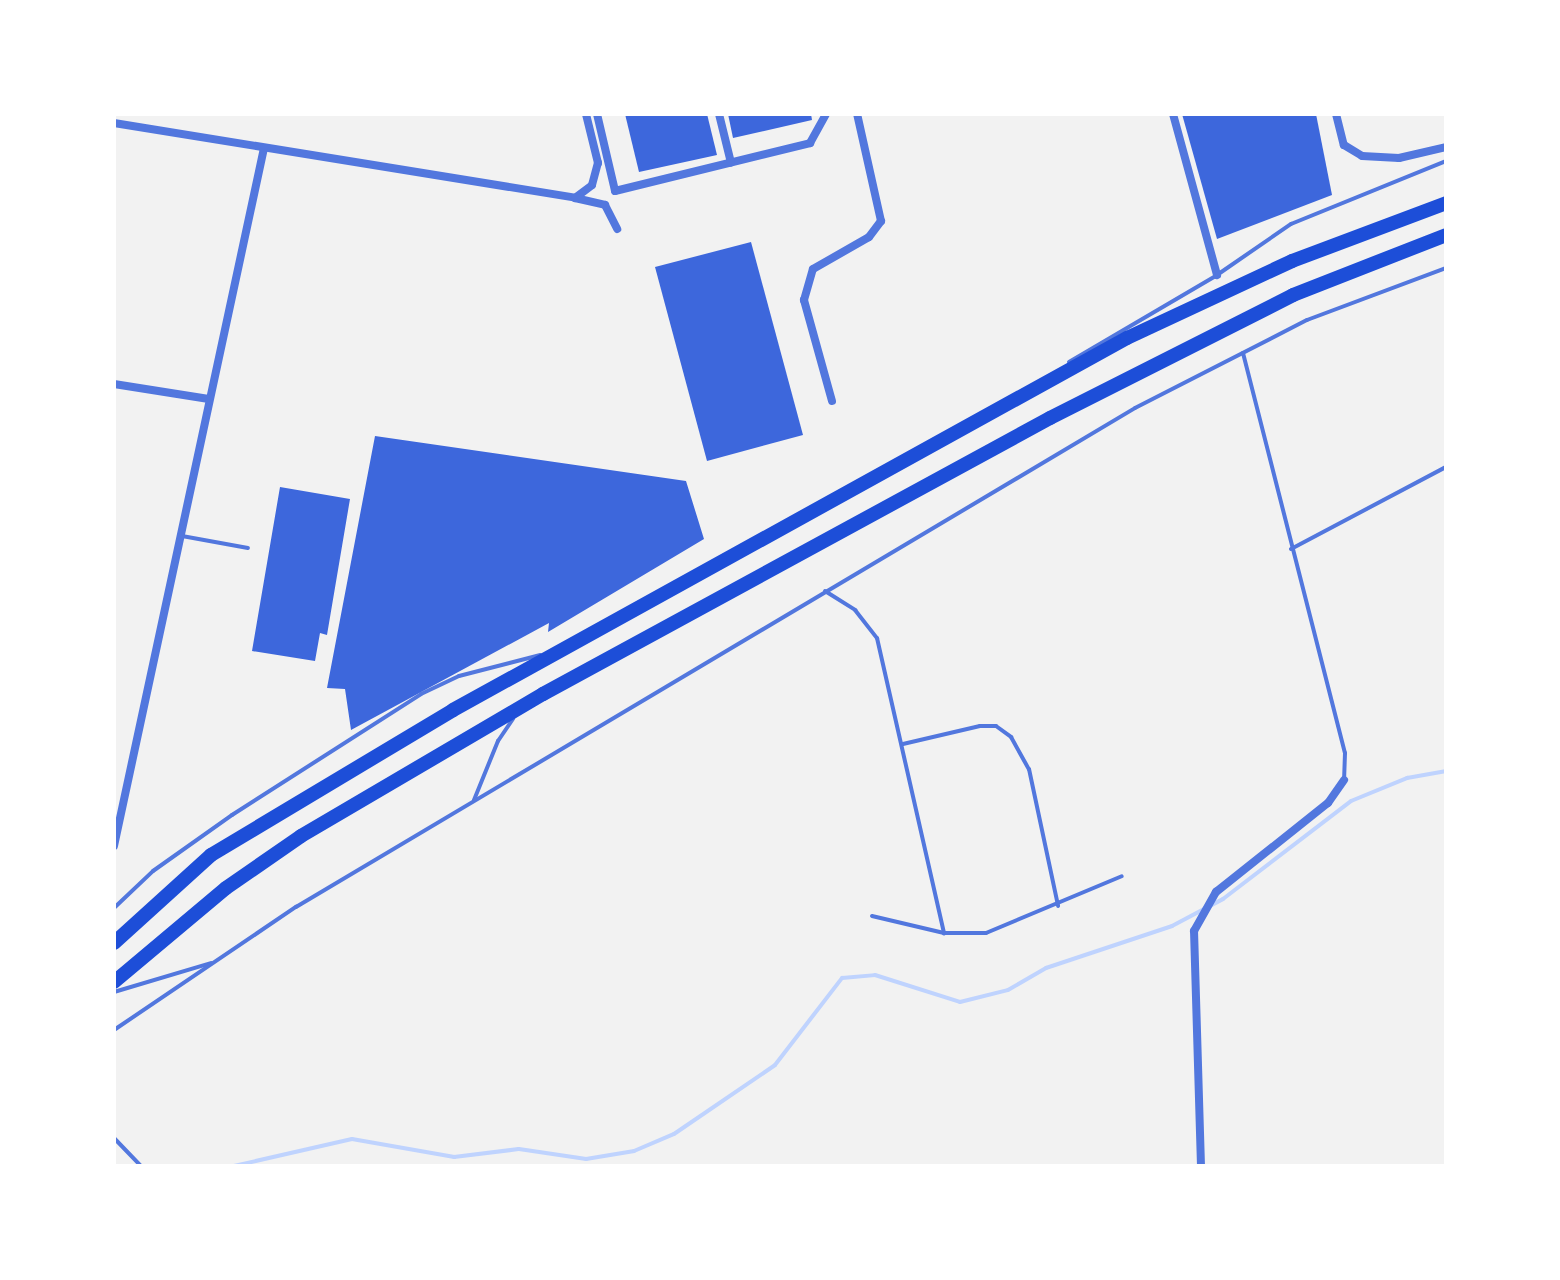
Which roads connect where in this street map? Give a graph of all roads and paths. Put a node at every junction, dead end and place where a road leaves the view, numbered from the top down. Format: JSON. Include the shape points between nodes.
{"nodes":[{"id":1,"x":586,"y":114,"type":"edge"},
{"id":2,"x":597,"y":114,"type":"edge"},
{"id":3,"x":719,"y":114,"type":"edge"},
{"id":4,"x":826,"y":114,"type":"edge"},
{"id":5,"x":857,"y":114,"type":"edge"},
{"id":6,"x":1173,"y":114,"type":"edge"},
{"id":7,"x":1336,"y":114,"type":"edge"},
{"id":8,"x":114,"y":123,"type":"edge"},
{"id":9,"x":1446,"y":147,"type":"edge"},
{"id":10,"x":264,"y":148,"type":"junction"},
{"id":11,"x":1446,"y":161,"type":"edge"},
{"id":12,"x":731,"y":163,"type":"junction"},
{"id":13,"x":575,"y":198,"type":"junction"},
{"id":14,"x":1446,"y":203,"type":"edge"},
{"id":15,"x":617,"y":229,"type":"dead end"},
{"id":16,"x":1446,"y":235,"type":"edge"},
{"id":17,"x":1446,"y":268,"type":"edge"},
{"id":18,"x":1217,"y":275,"type":"junction"},
{"id":19,"x":1243,"y":353,"type":"junction"},
{"id":20,"x":114,"y":384,"type":"edge"},
{"id":21,"x":1028,"y":392,"type":"junction"},
{"id":22,"x":209,"y":399,"type":"junction"},
{"id":23,"x":832,"y":401,"type":"dead end"},
{"id":24,"x":1446,"y":467,"type":"edge"},
{"id":25,"x":180,"y":535,"type":"junction"},
{"id":26,"x":248,"y":548,"type":"dead end"},
{"id":27,"x":1291,"y":549,"type":"junction"},
{"id":28,"x":825,"y":591,"type":"junction"},
{"id":29,"x":566,"y":648,"type":"junction"},
{"id":30,"x":543,"y":694,"type":"junction"},
{"id":31,"x":903,"y":744,"type":"junction"},
{"id":32,"x":1344,"y":780,"type":"joint"},
{"id":33,"x":474,"y":801,"type":"junction"},
{"id":34,"x":114,"y":846,"type":"edge"},
{"id":35,"x":1122,"y":876,"type":"dead end"},
{"id":36,"x":1058,"y":906,"type":"junction"},
{"id":37,"x":114,"y":908,"type":"edge"},
{"id":38,"x":872,"y":916,"type":"dead end"},
{"id":39,"x":944,"y":933,"type":"junction"},
{"id":40,"x":114,"y":943,"type":"edge"},
{"id":41,"x":214,"y":963,"type":"junction"},
{"id":42,"x":114,"y":982,"type":"edge"},
{"id":43,"x":114,"y":992,"type":"edge"},
{"id":44,"x":114,"y":1030,"type":"edge"},
{"id":45,"x":114,"y":1138,"type":"edge"},
{"id":46,"x":141,"y":1166,"type":"edge"},
{"id":47,"x":1201,"y":1166,"type":"edge"}],
"edges":[{"from":1,"to":13,"type":"street","via":[[597,174],[586,194]]},
{"from":2,"to":12,"type":"street","via":[[615,191]]},
{"from":3,"to":12,"type":"street"},
{"from":4,"to":12,"type":"street","via":[[810,143]]},
{"from":5,"to":23,"type":"street","via":[[881,221],[869,237],[813,269],[804,300]]},
{"from":6,"to":18,"type":"street"},
{"from":7,"to":9,"type":"street","via":[[1344,145],[1362,156],[1399,158]]},
{"from":8,"to":10,"type":"street"},
{"from":10,"to":13,"type":"street"},
{"from":10,"to":22,"type":"street"},
{"from":11,"to":18,"type":"lane","via":[[1291,224]]},
{"from":13,"to":15,"type":"street","via":[[605,205]]},
{"from":14,"to":21,"type":"highway","via":[[1279,267],[1127,338]]},
{"from":16,"to":30,"type":"highway","via":[[1280,302],[1050,418]]},
{"from":17,"to":19,"type":"lane","via":[[1307,320]]},
{"from":18,"to":21,"type":"lane","via":[[1090,347]]},
{"from":19,"to":27,"type":"lane"},
{"from":19,"to":28,"type":"lane","via":[[1135,408]]},
{"from":20,"to":22,"type":"street"},
{"from":21,"to":29,"type":"highway"},
{"from":22,"to":25,"type":"street"},
{"from":24,"to":27,"type":"lane"},
{"from":25,"to":26,"type":"lane"},
{"from":25,"to":34,"type":"street"},
{"from":27,"to":32,"type":"lane","via":[[1345,753]]},
{"from":28,"to":31,"type":"lane","via":[[855,610],[877,638]]},
{"from":28,"to":33,"type":"lane"},
{"from":29,"to":37,"type":"lane","via":[[459,676],[368,728],[153,871]]},
{"from":29,"to":40,"type":"highway","via":[[211,855]]},
{"from":30,"to":33,"type":"lane","via":[[513,719],[498,741]]},
{"from":30,"to":42,"type":"highway","via":[[301,836],[226,888]]},
{"from":31,"to":36,"type":"lane","via":[[980,726],[996,726],[1011,737],[1029,769]]},
{"from":31,"to":39,"type":"lane"},
{"from":32,"to":47,"type":"street","via":[[1328,803],[1216,892],[1194,931]]},
{"from":33,"to":41,"type":"lane"},
{"from":35,"to":36,"type":"lane"},
{"from":36,"to":39,"type":"lane","via":[[986,933]]},
{"from":38,"to":39,"type":"lane"},
{"from":41,"to":43,"type":"lane"},
{"from":41,"to":44,"type":"lane"},
{"from":45,"to":46,"type":"lane"}]}
